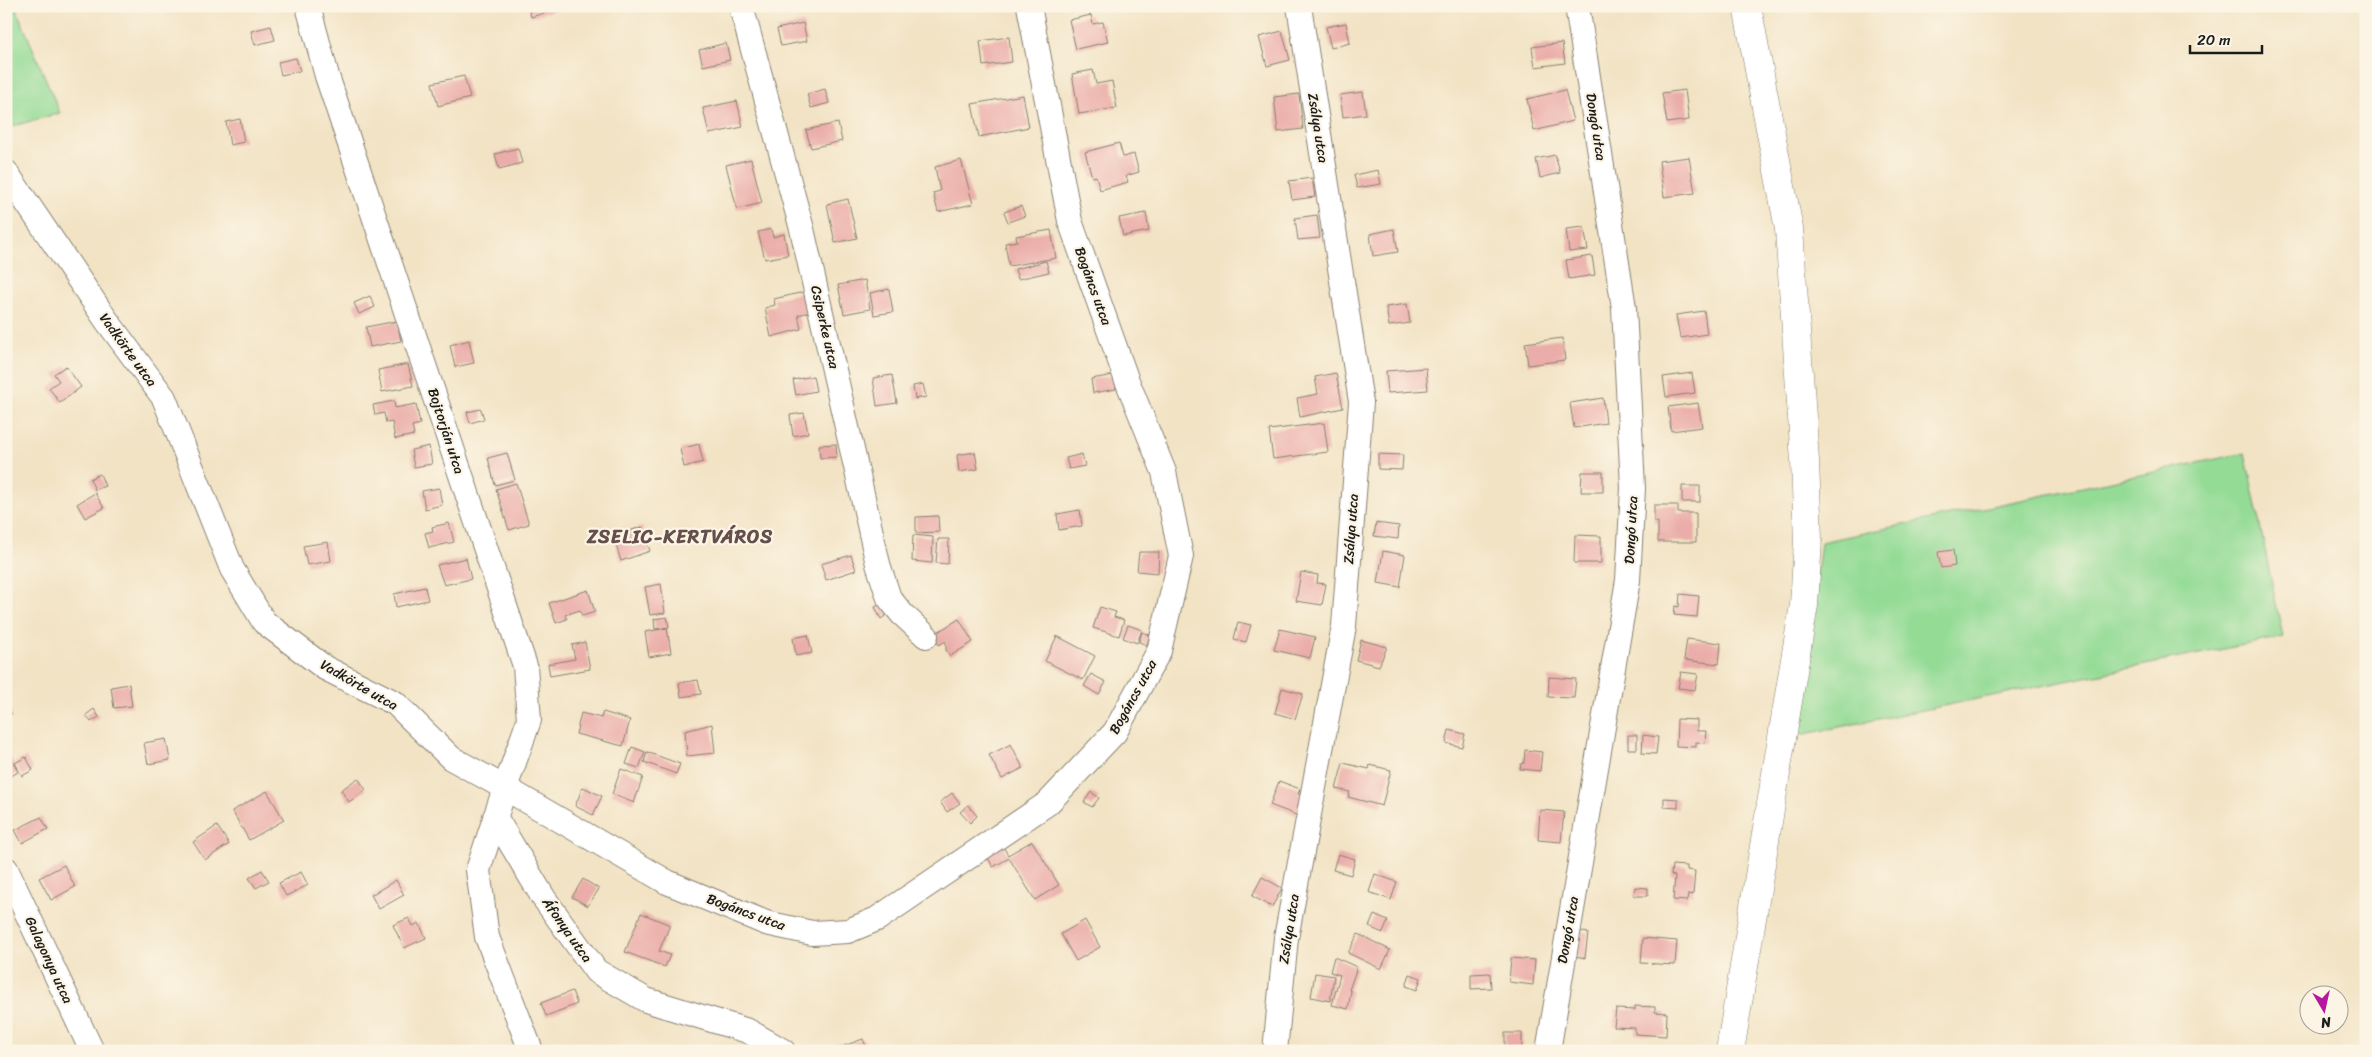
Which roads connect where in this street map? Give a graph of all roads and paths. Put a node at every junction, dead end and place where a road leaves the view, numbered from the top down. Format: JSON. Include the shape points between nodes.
{"nodes":[{"id":1,"x":308,"y":6,"type":"edge"},
{"id":2,"x":741,"y":6,"type":"edge"},
{"id":3,"x":1029,"y":6,"type":"edge"},
{"id":4,"x":1299,"y":6,"type":"edge"},
{"id":5,"x":1577,"y":6,"type":"edge"},
{"id":6,"x":1748,"y":6,"type":"edge"},
{"id":7,"x":6,"y":172,"type":"edge"},
{"id":8,"x":926,"y":636,"type":"dead end"},
{"id":9,"x":505,"y":788,"type":"junction"},
{"id":10,"x":495,"y":817,"type":"junction"},
{"id":11,"x":6,"y":869,"type":"edge"},
{"id":12,"x":92,"y":1051,"type":"edge"},
{"id":13,"x":531,"y":1051,"type":"edge"},
{"id":14,"x":782,"y":1051,"type":"edge"},
{"id":15,"x":1275,"y":1051,"type":"edge"},
{"id":16,"x":1548,"y":1051,"type":"edge"},
{"id":17,"x":1730,"y":1051,"type":"edge"}],
"edges":[{"from":1,"to":9,"type":"street","name":"Bojtorján utca","via":[[327,76],[525,666],[529,720]]},
{"from":2,"to":8,"type":"street","name":"Csiperke utca","via":[[802,229],[878,564],[889,598]]},
{"from":3,"to":9,"type":"street","name":"Bogáncs utca","via":[[1070,221],[1126,378],[1164,472],[1181,556],[1158,651],[1115,732],[1048,803],[877,919],[848,931],[812,934],[766,923],[676,886]]},
{"from":4,"to":15,"type":"street","name":"Zsálya utca","via":[[1361,402],[1344,626],[1286,938]]},
{"from":5,"to":16,"type":"street","name":"Dongó utca","via":[[1624,308],[1633,488],[1628,580]]},
{"from":6,"to":17,"type":"street","via":[[1789,229],[1806,461],[1808,540],[1804,605]]},
{"from":7,"to":9,"type":"street","name":"Vadkörte utca","via":[[107,321],[164,398],[232,569],[264,622],[325,668],[395,703],[451,758]]},
{"from":9,"to":10,"type":"street"},
{"from":10,"to":13,"type":"street","via":[[478,870],[487,937]]},
{"from":10,"to":14,"type":"street","name":"Áfonya utca","via":[[543,897],[596,971],[646,1000],[748,1031]]},
{"from":11,"to":12,"type":"street","name":"Galagonya utca"}]}
